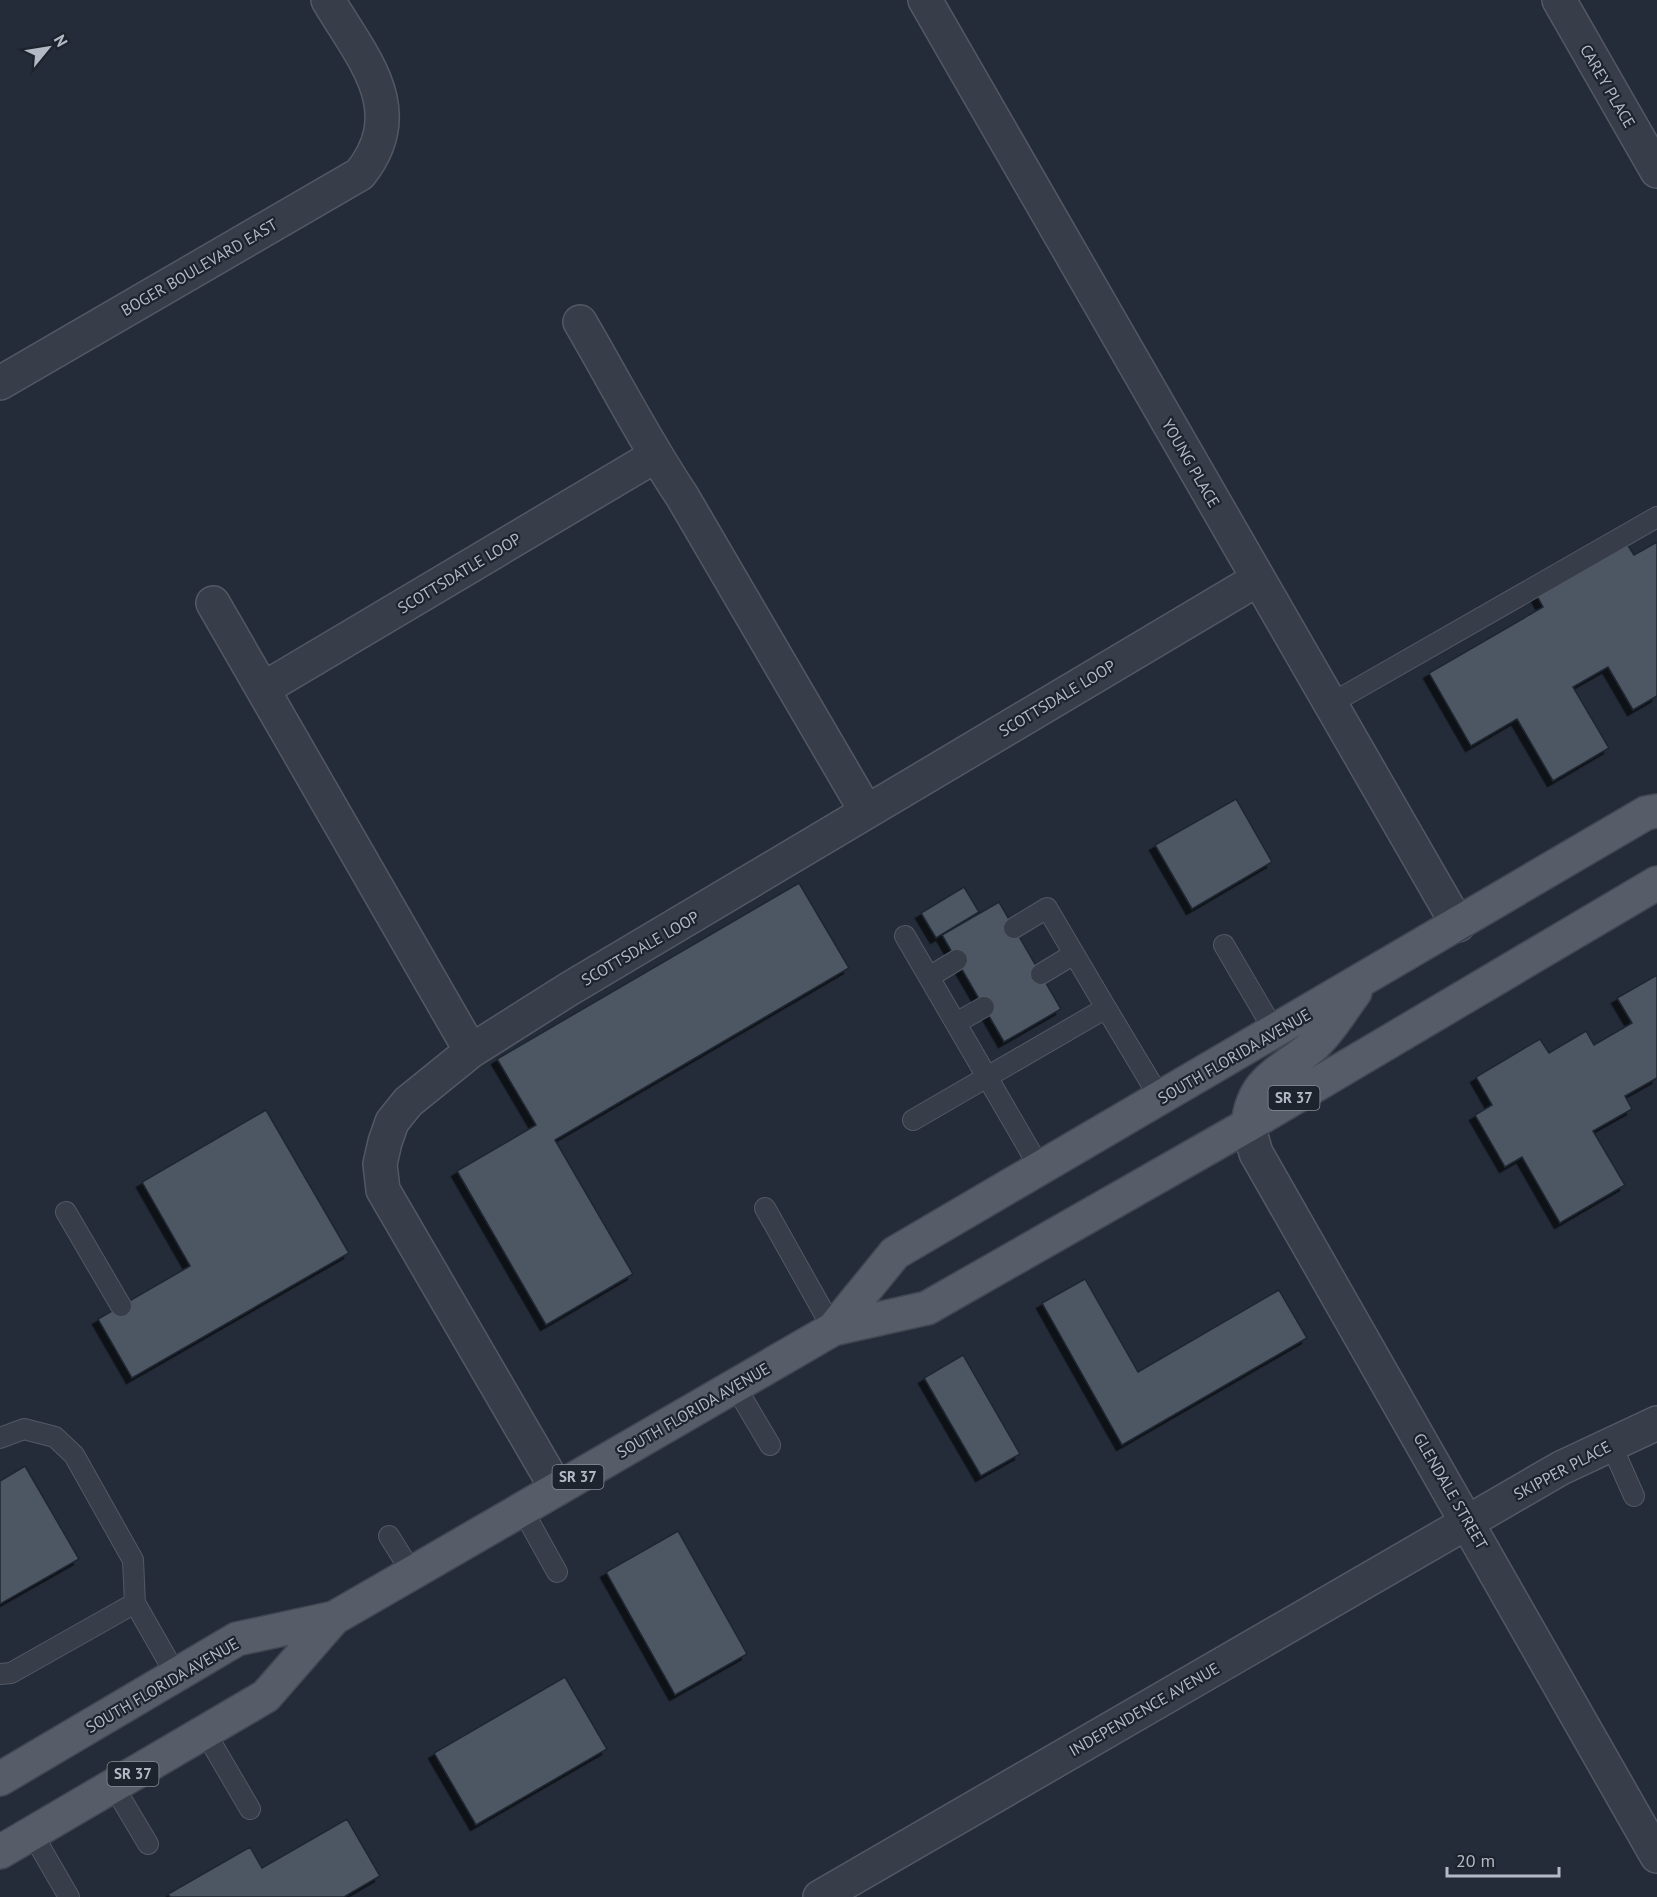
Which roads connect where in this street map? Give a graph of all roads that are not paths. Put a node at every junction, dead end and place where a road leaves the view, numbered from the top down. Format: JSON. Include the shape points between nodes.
{"nodes":[{"id":1,"x":328,"y":0,"type":"edge"},
{"id":2,"x":925,"y":0,"type":"edge"},
{"id":3,"x":1559,"y":0,"type":"edge"},
{"id":4,"x":1657,"y":171,"type":"edge"},
{"id":5,"x":580,"y":322,"type":"dead end"},
{"id":6,"x":0,"y":383,"type":"edge"},
{"id":7,"x":655,"y":456,"type":"junction"},
{"id":8,"x":1657,"y":517,"type":"edge"},
{"id":9,"x":1258,"y":579,"type":"junction"},
{"id":10,"x":213,"y":603,"type":"dead end"},
{"id":11,"x":263,"y":689,"type":"junction"},
{"id":12,"x":1332,"y":703,"type":"junction"},
{"id":13,"x":866,"y":811,"type":"junction"},
{"id":14,"x":1657,"y":811,"type":"edge"},
{"id":15,"x":1657,"y":883,"type":"edge"},
{"id":16,"x":1458,"y":925,"type":"junction"},
{"id":17,"x":1014,"y":928,"type":"dead end"},
{"id":18,"x":905,"y":936,"type":"dead end"},
{"id":19,"x":1224,"y":945,"type":"dead end"},
{"id":20,"x":1074,"y":954,"type":"junction"},
{"id":21,"x":957,"y":960,"type":"dead end"},
{"id":22,"x":1041,"y":974,"type":"dead end"},
{"id":23,"x":929,"y":977,"type":"junction"},
{"id":24,"x":1365,"y":979,"type":"junction"},
{"id":25,"x":984,"y":1007,"type":"dead end"},
{"id":26,"x":1106,"y":1008,"type":"junction"},
{"id":27,"x":956,"y":1023,"type":"junction"},
{"id":28,"x":1275,"y":1032,"type":"junction"},
{"id":29,"x":471,"y":1051,"type":"junction"},
{"id":30,"x":987,"y":1077,"type":"junction"},
{"id":31,"x":1160,"y":1098,"type":"junction"},
{"id":32,"x":912,"y":1120,"type":"dead end"},
{"id":33,"x":1248,"y":1125,"type":"junction"},
{"id":34,"x":1040,"y":1168,"type":"junction"},
{"id":35,"x":765,"y":1208,"type":"dead end"},
{"id":36,"x":66,"y":1212,"type":"dead end"},
{"id":37,"x":121,"y":1306,"type":"dead end"},
{"id":38,"x":833,"y":1329,"type":"junction"},
{"id":39,"x":735,"y":1386,"type":"junction"},
{"id":40,"x":1657,"y":1424,"type":"edge"},
{"id":41,"x":0,"y":1438,"type":"edge"},
{"id":42,"x":1611,"y":1444,"type":"junction"},
{"id":43,"x":770,"y":1445,"type":"dead end"},
{"id":44,"x":557,"y":1489,"type":"junction"},
{"id":45,"x":1634,"y":1496,"type":"dead end"},
{"id":46,"x":522,"y":1509,"type":"junction"},
{"id":47,"x":1468,"y":1521,"type":"junction"},
{"id":48,"x":389,"y":1536,"type":"dead end"},
{"id":49,"x":557,"y":1572,"type":"dead end"},
{"id":50,"x":412,"y":1573,"type":"junction"},
{"id":51,"x":135,"y":1603,"type":"junction"},
{"id":52,"x":334,"y":1618,"type":"junction"},
{"id":53,"x":0,"y":1674,"type":"edge"},
{"id":54,"x":176,"y":1675,"type":"junction"},
{"id":55,"x":205,"y":1732,"type":"junction"},
{"id":56,"x":0,"y":1779,"type":"edge"},
{"id":57,"x":113,"y":1785,"type":"junction"},
{"id":58,"x":250,"y":1809,"type":"dead end"},
{"id":59,"x":33,"y":1833,"type":"junction"},
{"id":60,"x":148,"y":1844,"type":"dead end"},
{"id":61,"x":0,"y":1852,"type":"edge"},
{"id":62,"x":1657,"y":1856,"type":"edge"},
{"id":63,"x":69,"y":1897,"type":"edge"},
{"id":64,"x":820,"y":1897,"type":"edge"}],
"edges":[{"from":1,"to":6,"type":"street","name":"BOGER BOULEVARD EAST","via":[[370,70],[383,113],[382,137],[360,174]]},
{"from":2,"to":9,"type":"street","name":"YOUNG PLACE"},
{"from":3,"to":4,"type":"street","name":"CAREY PLACE"},
{"from":5,"to":7,"type":"street"},
{"from":7,"to":11,"type":"street","name":"SCOTTSDATLE LOOP"},
{"from":7,"to":13,"type":"street"},
{"from":8,"to":12,"type":"lane"},
{"from":9,"to":12,"type":"street","name":"YOUNG PLACE"},
{"from":9,"to":13,"type":"street","name":"SCOTTSDALE LOOP"},
{"from":10,"to":11,"type":"street"},
{"from":11,"to":29,"type":"street"},
{"from":12,"to":16,"type":"street","name":"YOUNG PLACE"},
{"from":13,"to":29,"type":"street","name":"SCOTTSDALE LOOP"},
{"from":14,"to":16,"type":"main road","name":"SOUTH FLORIDA AVENUE","number":"SR 37","via":[[1646,813]]},
{"from":15,"to":33,"type":"main road","name":"SOUTH FLORIDA AVENUE","number":"SR 37"},
{"from":16,"to":24,"type":"main road","name":"SOUTH FLORIDA AVENUE","number":"SR 37"},
{"from":17,"to":20,"type":"lane","via":[[1047,908]]},
{"from":18,"to":23,"type":"lane"},
{"from":19,"to":28,"type":"lane"},
{"from":20,"to":22,"type":"lane"},
{"from":20,"to":26,"type":"lane"},
{"from":21,"to":23,"type":"lane"},
{"from":23,"to":27,"type":"lane"},
{"from":24,"to":28,"type":"main road","name":"SOUTH FLORIDA AVENUE","number":"SR 37"},
{"from":24,"to":33,"type":"main road","via":[[1316,1044],[1266,1081],[1250,1107]]},
{"from":25,"to":27,"type":"lane"},
{"from":26,"to":30,"type":"lane"},
{"from":26,"to":31,"type":"lane"},
{"from":27,"to":30,"type":"lane"},
{"from":28,"to":31,"type":"main road","name":"SOUTH FLORIDA AVENUE","number":"SR 37"},
{"from":29,"to":44,"type":"street","name":"SCOTTSDALE LOOP","via":[[408,1102],[392,1122],[380,1164],[384,1190]]},
{"from":30,"to":32,"type":"lane"},
{"from":30,"to":34,"type":"lane"},
{"from":31,"to":34,"type":"main road","name":"SOUTH FLORIDA AVENUE","number":"SR 37"},
{"from":33,"to":38,"type":"main road","name":"SOUTH FLORIDA AVENUE","number":"SR 37","via":[[927,1308]]},
{"from":33,"to":47,"type":"street","name":"GLENDALE STREET","via":[[1256,1153]]},
{"from":34,"to":38,"type":"main road","name":"SOUTH FLORIDA AVENUE","number":"SR 37","via":[[895,1253]]},
{"from":35,"to":38,"type":"lane"},
{"from":36,"to":37,"type":"lane"},
{"from":38,"to":39,"type":"main road","name":"SOUTH FLORIDA AVENUE","number":"SR 37"},
{"from":39,"to":43,"type":"lane"},
{"from":39,"to":44,"type":"main road","name":"SOUTH FLORIDA AVENUE","number":"SR 37"},
{"from":40,"to":42,"type":"street","name":"SKIPPER PLACE"},
{"from":41,"to":51,"type":"lane","via":[[24,1429],[55,1437],[74,1455],[133,1560]]},
{"from":42,"to":45,"type":"lane"},
{"from":42,"to":47,"type":"street","name":"SKIPPER PLACE"},
{"from":44,"to":46,"type":"main road","name":"SOUTH FLORIDA AVENUE","number":"SR 37"},
{"from":46,"to":49,"type":"lane"},
{"from":46,"to":50,"type":"main road","name":"SOUTH FLORIDA AVENUE","number":"SR 37"},
{"from":47,"to":62,"type":"street","name":"GLENDALE STREET"},
{"from":47,"to":64,"type":"street","name":"INDEPENDENCE AVENUE"},
{"from":48,"to":50,"type":"lane"},
{"from":50,"to":52,"type":"main road","name":"SOUTH FLORIDA AVENUE","number":"SR 37"},
{"from":51,"to":53,"type":"lane","via":[[11,1673]]},
{"from":51,"to":54,"type":"lane"},
{"from":52,"to":54,"type":"main road","name":"SOUTH FLORIDA AVENUE","number":"SR 37","via":[[237,1639]]},
{"from":52,"to":55,"type":"main road","name":"SOUTH FLORIDA AVENUE","number":"SR 37","via":[[266,1696]]},
{"from":54,"to":56,"type":"main road","name":"SOUTH FLORIDA AVENUE","number":"SR 37"},
{"from":55,"to":57,"type":"main road","name":"SOUTH FLORIDA AVENUE","number":"SR 37"},
{"from":55,"to":58,"type":"lane"},
{"from":57,"to":59,"type":"main road","name":"SOUTH FLORIDA AVENUE","number":"SR 37"},
{"from":57,"to":60,"type":"lane"},
{"from":59,"to":61,"type":"main road","name":"SOUTH FLORIDA AVENUE","number":"SR 37"},
{"from":59,"to":63,"type":"lane"}]}
